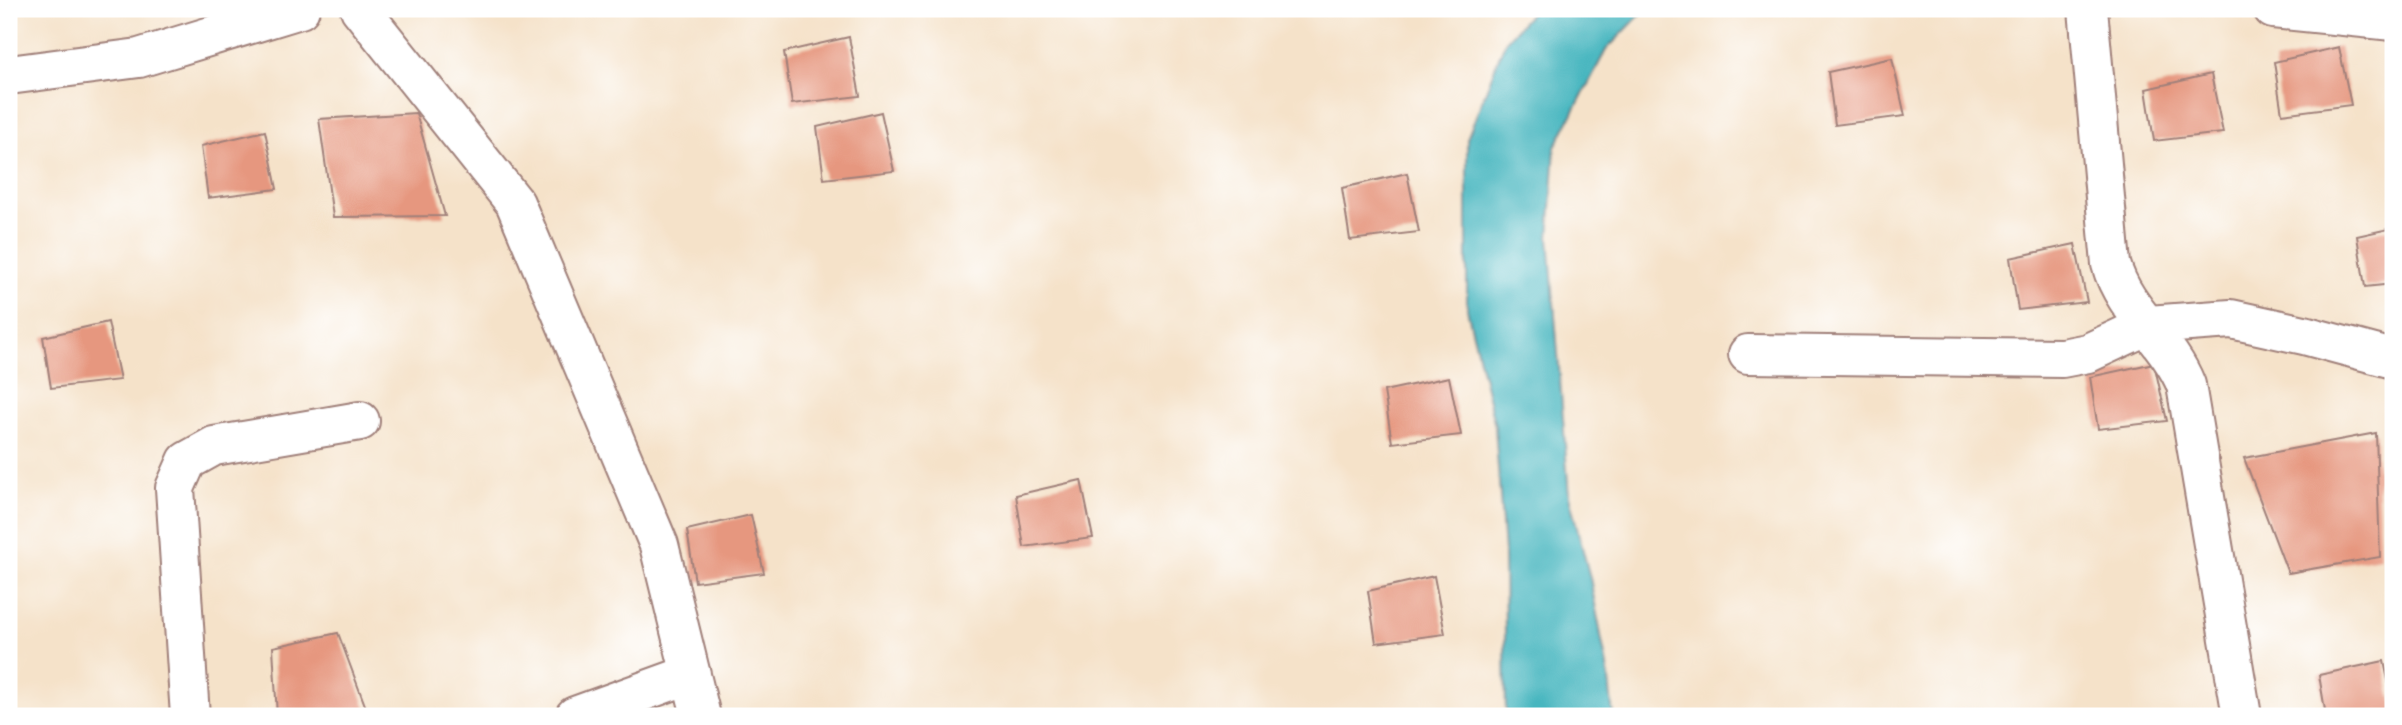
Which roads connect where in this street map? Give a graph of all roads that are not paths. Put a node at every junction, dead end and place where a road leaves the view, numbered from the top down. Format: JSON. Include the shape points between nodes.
{"nodes":[{"id":1,"x":300,"y":9,"type":"edge"},
{"id":2,"x":360,"y":9,"type":"edge"},
{"id":3,"x":2088,"y":9,"type":"edge"},
{"id":4,"x":2273,"y":9,"type":"edge"},
{"id":5,"x":2393,"y":21,"type":"edge"},
{"id":6,"x":9,"y":75,"type":"edge"},
{"id":7,"x":2148,"y":325,"type":"junction"},
{"id":8,"x":1748,"y":354,"type":"dead end"},
{"id":9,"x":2393,"y":359,"type":"edge"},
{"id":10,"x":360,"y":421,"type":"dead end"},
{"id":11,"x":691,"y":674,"type":"junction"},
{"id":12,"x":190,"y":716,"type":"edge"},
{"id":13,"x":575,"y":716,"type":"edge"},
{"id":14,"x":701,"y":716,"type":"edge"},
{"id":15,"x":2242,"y":716,"type":"edge"}],
"edges":[{"from":1,"to":6,"type":"street","via":[[139,58]]},
{"from":2,"to":11,"type":"street","via":[[515,203],[659,545]]},
{"from":3,"to":7,"type":"street","via":[[2112,264],[2122,291]]},
{"from":4,"to":5,"type":"street"},
{"from":7,"to":8,"type":"street","via":[[2088,353],[2062,358]]},
{"from":7,"to":9,"type":"street","via":[[2231,319]]},
{"from":7,"to":15,"type":"street","via":[[2179,366],[2186,385]]},
{"from":10,"to":12,"type":"street","via":[[214,446],[187,461],[175,488]]},
{"from":11,"to":13,"type":"street"},
{"from":11,"to":14,"type":"street"}]}
